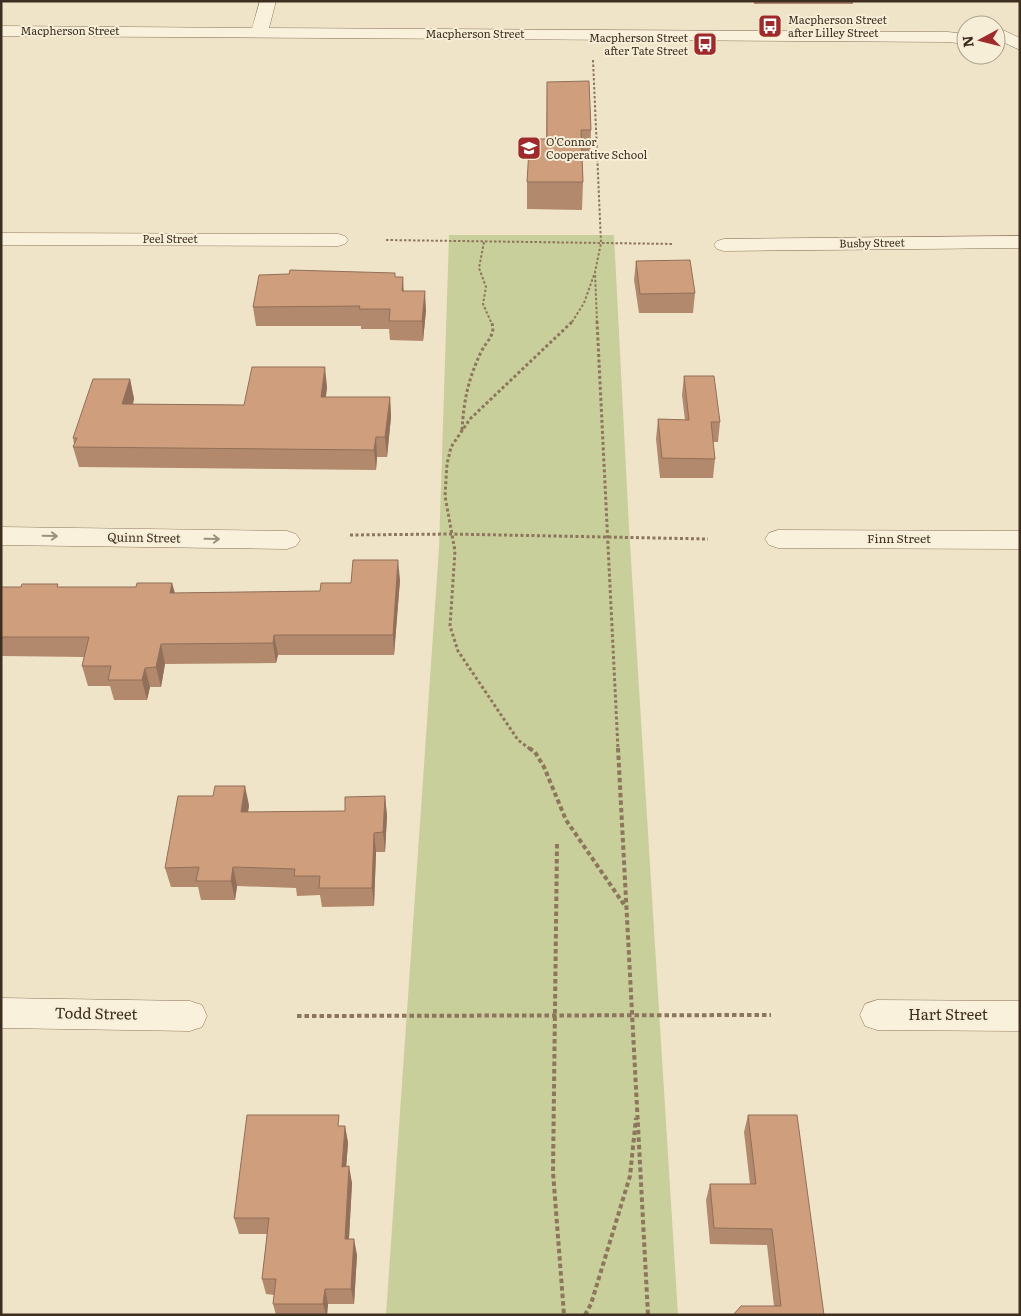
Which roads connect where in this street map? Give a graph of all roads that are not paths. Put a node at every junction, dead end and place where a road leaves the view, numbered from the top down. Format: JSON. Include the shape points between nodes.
{"nodes":[{"id":1,"x":268,"y":1,"type":"edge"},
{"id":2,"x":1020,"y":25,"type":"edge"},
{"id":3,"x":1,"y":31,"type":"edge"},
{"id":4,"x":259,"y":32,"type":"junction"},
{"id":5,"x":956,"y":34,"type":"edge"},
{"id":6,"x":1006,"y":36,"type":"edge"},
{"id":7,"x":948,"y":37,"type":"junction"},
{"id":8,"x":956,"y":38,"type":"edge"},
{"id":9,"x":1,"y":239,"type":"edge"},
{"id":10,"x":338,"y":240,"type":"dead end"},
{"id":11,"x":1020,"y":242,"type":"edge"},
{"id":12,"x":724,"y":245,"type":"dead end"},
{"id":13,"x":1,"y":536,"type":"edge"},
{"id":14,"x":778,"y":539,"type":"dead end"},
{"id":15,"x":287,"y":540,"type":"dead end"},
{"id":16,"x":1020,"y":540,"type":"edge"},
{"id":17,"x":1,"y":1013,"type":"edge"},
{"id":18,"x":877,"y":1015,"type":"dead end"},
{"id":19,"x":190,"y":1016,"type":"dead end"},
{"id":20,"x":1020,"y":1016,"type":"edge"}],
"edges":[{"from":1,"to":4,"type":"street"},
{"from":2,"to":6,"type":"street"},
{"from":3,"to":4,"type":"street","name":"Macpherson Street"},
{"from":4,"to":7,"type":"street","name":"Macpherson Street"},
{"from":5,"to":7,"type":"street","name":"Macpherson Street"},
{"from":7,"to":8,"type":"street","name":"Macpherson Street"},
{"from":9,"to":10,"type":"street","name":"Peel Street"},
{"from":11,"to":12,"type":"street","name":"Busby Street"},
{"from":13,"to":15,"type":"street","name":"Quinn Street","one_way":true},
{"from":14,"to":16,"type":"street","name":"Finn Street"},
{"from":17,"to":19,"type":"street","name":"Todd Street"},
{"from":18,"to":20,"type":"street","name":"Hart Street"}]}
